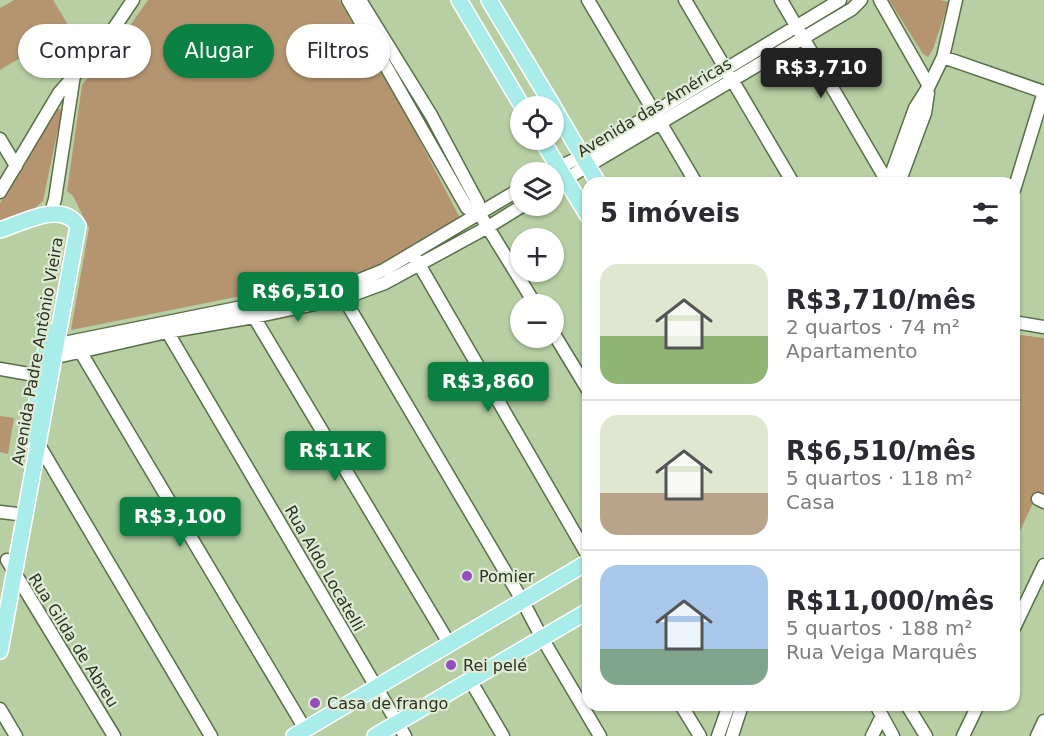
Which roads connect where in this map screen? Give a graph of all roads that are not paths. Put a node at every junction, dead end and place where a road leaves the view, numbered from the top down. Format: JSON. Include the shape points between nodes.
{"nodes":[{"id":1,"x":133,"y":0,"type":"edge"},
{"id":2,"x":348,"y":0,"type":"edge"},
{"id":3,"x":360,"y":0,"type":"edge"},
{"id":4,"x":459,"y":0,"type":"edge"},
{"id":5,"x":489,"y":0,"type":"edge"},
{"id":6,"x":588,"y":0,"type":"edge"},
{"id":7,"x":685,"y":0,"type":"edge"},
{"id":8,"x":781,"y":0,"type":"edge"},
{"id":9,"x":840,"y":0,"type":"edge"},
{"id":10,"x":861,"y":0,"type":"edge"},
{"id":11,"x":880,"y":0,"type":"edge"},
{"id":12,"x":956,"y":0,"type":"edge"},
{"id":13,"x":117,"y":24,"type":"edge"},
{"id":14,"x":796,"y":26,"type":"junction"},
{"id":15,"x":803,"y":38,"type":"junction"},
{"id":16,"x":943,"y":57,"type":"junction"},
{"id":17,"x":725,"y":68,"type":"junction"},
{"id":18,"x":72,"y":78,"type":"edge"},
{"id":19,"x":74,"y":78,"type":"edge"},
{"id":20,"x":732,"y":80,"type":"junction"},
{"id":21,"x":929,"y":86,"type":"junction"},
{"id":22,"x":1044,"y":92,"type":"edge"},
{"id":23,"x":516,"y":96,"type":"edge"},
{"id":24,"x":546,"y":96,"type":"edge"},
{"id":25,"x":657,"y":118,"type":"junction"},
{"id":26,"x":564,"y":126,"type":"edge"},
{"id":27,"x":0,"y":139,"type":"edge"},
{"id":28,"x":585,"y":161,"type":"junction"},
{"id":29,"x":16,"y":166,"type":"junction"},
{"id":30,"x":564,"y":172,"type":"edge"},
{"id":31,"x":594,"y":177,"type":"edge"},
{"id":32,"x":692,"y":177,"type":"edge"},
{"id":33,"x":789,"y":177,"type":"edge"},
{"id":34,"x":884,"y":177,"type":"edge"},
{"id":35,"x":890,"y":177,"type":"edge"},
{"id":36,"x":902,"y":177,"type":"edge"},
{"id":37,"x":1018,"y":177,"type":"edge"},
{"id":38,"x":564,"y":185,"type":"edge"},
{"id":39,"x":0,"y":192,"type":"edge"},
{"id":40,"x":510,"y":195,"type":"edge"},
{"id":41,"x":582,"y":208,"type":"edge"},
{"id":42,"x":478,"y":213,"type":"junction"},
{"id":43,"x":510,"y":213,"type":"edge"},
{"id":44,"x":53,"y":214,"type":"junction"},
{"id":45,"x":488,"y":227,"type":"junction"},
{"id":46,"x":0,"y":230,"type":"edge"},
{"id":47,"x":411,"y":254,"type":"junction"},
{"id":48,"x":420,"y":265,"type":"junction"},
{"id":49,"x":336,"y":285,"type":"junction"},
{"id":50,"x":529,"y":294,"type":"edge"},
{"id":51,"x":344,"y":298,"type":"junction"},
{"id":52,"x":251,"y":311,"type":"junction"},
{"id":53,"x":1020,"y":323,"type":"edge"},
{"id":54,"x":165,"y":327,"type":"junction"},
{"id":55,"x":1044,"y":327,"type":"edge"},
{"id":56,"x":562,"y":348,"type":"edge"},
{"id":57,"x":80,"y":351,"type":"junction"},
{"id":58,"x":50,"y":352,"type":"junction"},
{"id":59,"x":0,"y":369,"type":"edge"},
{"id":60,"x":46,"y":375,"type":"junction"},
{"id":61,"x":582,"y":380,"type":"edge"},
{"id":62,"x":34,"y":444,"type":"junction"},
{"id":63,"x":0,"y":512,"type":"edge"},
{"id":64,"x":21,"y":515,"type":"junction"},
{"id":65,"x":582,"y":546,"type":"edge"},
{"id":66,"x":582,"y":565,"type":"edge"},
{"id":67,"x":1044,"y":565,"type":"edge"},
{"id":68,"x":11,"y":567,"type":"junction"},
{"id":69,"x":0,"y":597,"type":"edge"},
{"id":70,"x":522,"y":600,"type":"junction"},
{"id":71,"x":582,"y":615,"type":"edge"},
{"id":72,"x":1020,"y":615,"type":"edge"},
{"id":73,"x":542,"y":638,"type":"junction"},
{"id":74,"x":449,"y":643,"type":"junction"},
{"id":75,"x":0,"y":651,"type":"edge"},
{"id":76,"x":470,"y":680,"type":"junction"},
{"id":77,"x":376,"y":687,"type":"junction"},
{"id":78,"x":582,"y":706,"type":"edge"},
{"id":79,"x":0,"y":709,"type":"edge"},
{"id":80,"x":585,"y":711,"type":"edge"},
{"id":81,"x":685,"y":711,"type":"edge"},
{"id":82,"x":727,"y":711,"type":"edge"},
{"id":83,"x":740,"y":711,"type":"edge"},
{"id":84,"x":879,"y":711,"type":"edge"},
{"id":85,"x":880,"y":711,"type":"edge"},
{"id":86,"x":911,"y":711,"type":"edge"},
{"id":87,"x":975,"y":711,"type":"edge"},
{"id":88,"x":1044,"y":721,"type":"edge"},
{"id":89,"x":401,"y":730,"type":"edge"},
{"id":90,"x":299,"y":733,"type":"edge"},
{"id":91,"x":16,"y":736,"type":"edge"},
{"id":92,"x":114,"y":736,"type":"edge"},
{"id":93,"x":211,"y":736,"type":"edge"},
{"id":94,"x":375,"y":736,"type":"edge"},
{"id":95,"x":503,"y":736,"type":"edge"},
{"id":96,"x":600,"y":736,"type":"edge"},
{"id":97,"x":700,"y":736,"type":"edge"},
{"id":98,"x":718,"y":736,"type":"edge"},
{"id":99,"x":732,"y":736,"type":"edge"},
{"id":100,"x":872,"y":736,"type":"edge"},
{"id":101,"x":893,"y":736,"type":"edge"},
{"id":102,"x":926,"y":736,"type":"edge"},
{"id":103,"x":963,"y":736,"type":"edge"},
{"id":104,"x":1037,"y":736,"type":"edge"}],
"edges":[{"from":1,"to":13,"type":"street"},
{"from":2,"to":42,"type":"street","via":[[467,208]]},
{"from":3,"to":42,"type":"street","via":[[431,115],[478,203]]},
{"from":4,"to":23,"type":"main road"},
{"from":5,"to":24,"type":"main road"},
{"from":6,"to":25,"type":"street"},
{"from":7,"to":17,"type":"street"},
{"from":8,"to":14,"type":"street"},
{"from":9,"to":14,"type":"street","name":"Avenida das Américas"},
{"from":10,"to":15,"type":"street","name":"Avenida das Américas"},
{"from":11,"to":21,"type":"street"},
{"from":12,"to":16,"type":"street"},
{"from":14,"to":15,"type":"street"},
{"from":14,"to":17,"type":"street","name":"Avenida das Américas"},
{"from":15,"to":20,"type":"street","name":"Avenida das Américas"},
{"from":15,"to":34,"type":"street"},
{"from":16,"to":21,"type":"street"},
{"from":16,"to":22,"type":"street"},
{"from":17,"to":20,"type":"street"},
{"from":17,"to":25,"type":"street","name":"Avenida das Américas"},
{"from":18,"to":29,"type":"street"},
{"from":19,"to":44,"type":"street"},
{"from":20,"to":25,"type":"street","name":"Avenida das Américas"},
{"from":20,"to":33,"type":"street"},
{"from":21,"to":35,"type":"street","via":[[915,108]]},
{"from":21,"to":36,"type":"street","via":[[925,113]]},
{"from":22,"to":37,"type":"street"},
{"from":25,"to":28,"type":"street","name":"Avenida das Américas"},
{"from":25,"to":32,"type":"street"},
{"from":26,"to":28,"type":"main road"},
{"from":27,"to":29,"type":"street"},
{"from":28,"to":30,"type":"street","name":"Avenida das Américas"},
{"from":28,"to":31,"type":"main road"},
{"from":29,"to":39,"type":"street"},
{"from":38,"to":41,"type":"main road"},
{"from":40,"to":42,"type":"street"},
{"from":42,"to":45,"type":"street"},
{"from":42,"to":47,"type":"street"},
{"from":43,"to":45,"type":"street"},
{"from":44,"to":46,"type":"main road"},
{"from":44,"to":58,"type":"main road","name":"Avenida Padre Antônio Vieira","via":[[74,219],[78,226]]},
{"from":45,"to":48,"type":"street"},
{"from":45,"to":50,"type":"street"},
{"from":47,"to":48,"type":"street"},
{"from":47,"to":49,"type":"street","via":[[384,270]]},
{"from":48,"to":51,"type":"street"},
{"from":48,"to":65,"type":"street"},
{"from":49,"to":51,"type":"street"},
{"from":49,"to":52,"type":"street"},
{"from":51,"to":52,"type":"street"},
{"from":51,"to":70,"type":"street"},
{"from":52,"to":54,"type":"street"},
{"from":52,"to":74,"type":"street"},
{"from":53,"to":55,"type":"street"},
{"from":54,"to":57,"type":"street"},
{"from":54,"to":58,"type":"street"},
{"from":54,"to":77,"type":"street","name":"Rua Aldo Locatelli"},
{"from":56,"to":61,"type":"street"},
{"from":57,"to":58,"type":"street"},
{"from":57,"to":90,"type":"street"},
{"from":58,"to":60,"type":"main road","name":"Avenida Padre Antônio Vieira"},
{"from":59,"to":60,"type":"street"},
{"from":60,"to":62,"type":"main road","name":"Avenida Padre Antônio Vieira"},
{"from":62,"to":64,"type":"main road","name":"Avenida Padre Antônio Vieira"},
{"from":62,"to":93,"type":"street"},
{"from":63,"to":64,"type":"street"},
{"from":64,"to":68,"type":"main road","name":"Avenida Padre Antônio Vieira"},
{"from":66,"to":70,"type":"main road"},
{"from":67,"to":72,"type":"street"},
{"from":68,"to":69,"type":"main road","name":"Avenida Padre Antônio Vieira"},
{"from":68,"to":75,"type":"main road","name":"Avenida Padre Antônio Vieira"},
{"from":68,"to":92,"type":"street","name":"Rua Gilda de Abreu"},
{"from":70,"to":73,"type":"street"},
{"from":70,"to":74,"type":"main road"},
{"from":71,"to":73,"type":"main road"},
{"from":73,"to":76,"type":"main road"},
{"from":73,"to":78,"type":"street"},
{"from":74,"to":77,"type":"main road"},
{"from":76,"to":89,"type":"main road"},
{"from":76,"to":95,"type":"street"},
{"from":77,"to":89,"type":"street","name":"Rua Aldo Locatelli"},
{"from":77,"to":90,"type":"main road"},
{"from":79,"to":91,"type":"street"},
{"from":80,"to":96,"type":"street"},
{"from":81,"to":97,"type":"street"},
{"from":82,"to":98,"type":"street"},
{"from":83,"to":99,"type":"street"},
{"from":84,"to":100,"type":"street"},
{"from":85,"to":101,"type":"street"},
{"from":86,"to":102,"type":"street"},
{"from":87,"to":103,"type":"street"},
{"from":88,"to":104,"type":"street"},
{"from":89,"to":94,"type":"main road"}]}
